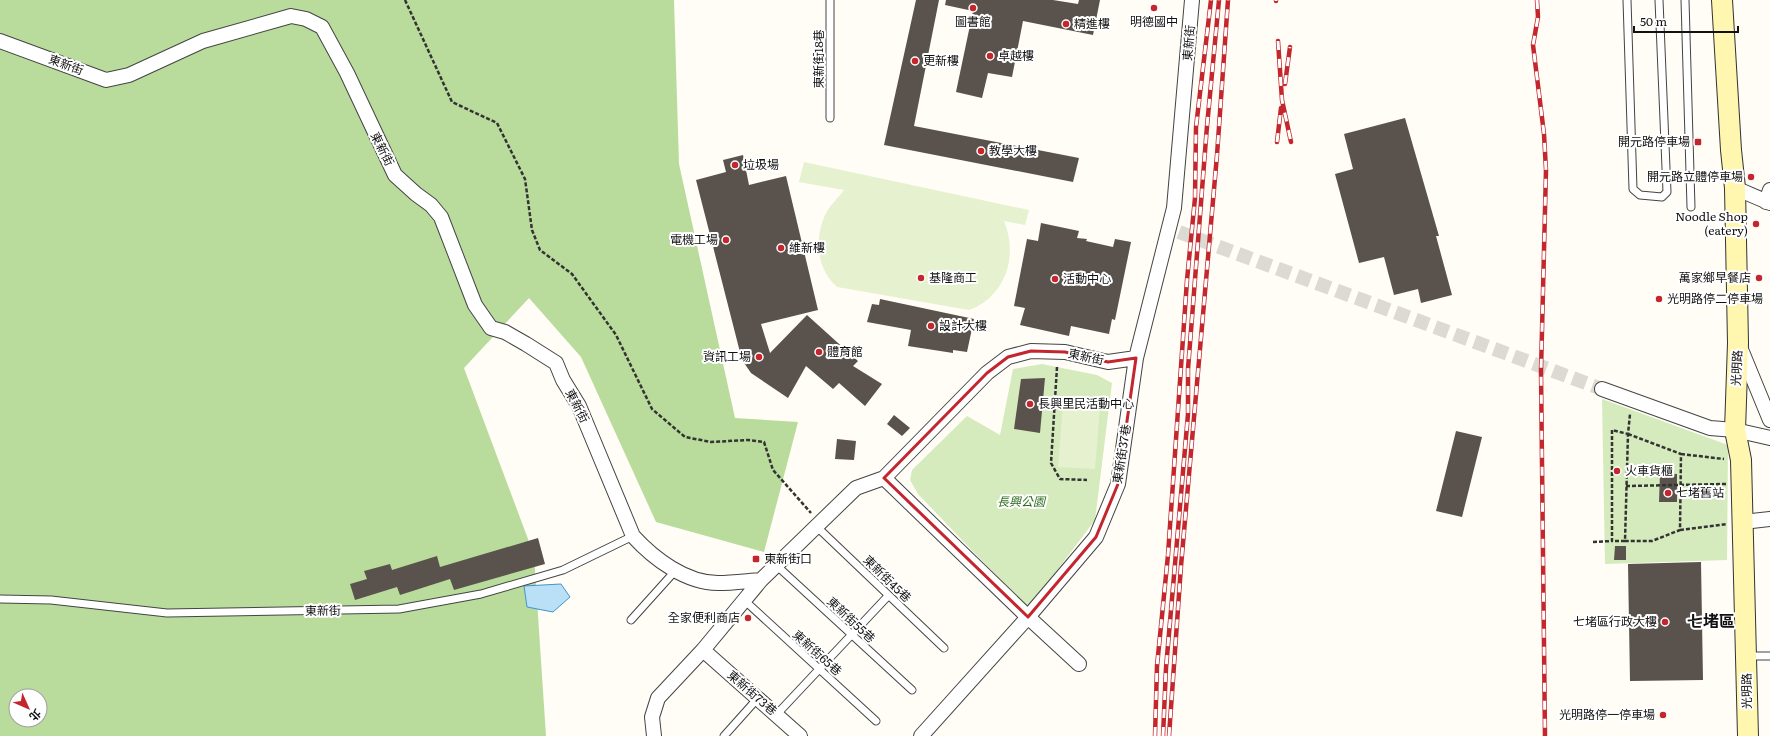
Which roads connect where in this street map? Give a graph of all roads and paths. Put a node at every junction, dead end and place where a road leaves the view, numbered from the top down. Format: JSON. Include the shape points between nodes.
{"nodes":[{"id":1,"x":405,"y":0,"type":"edge"},
{"id":2,"x":830,"y":0,"type":"edge"},
{"id":3,"x":1192,"y":0,"type":"edge"},
{"id":4,"x":1627,"y":0,"type":"edge"},
{"id":5,"x":1659,"y":0,"type":"edge"},
{"id":6,"x":1685,"y":0,"type":"edge"},
{"id":7,"x":1722,"y":0,"type":"edge"},
{"id":8,"x":0,"y":41,"type":"edge"},
{"id":9,"x":830,"y":118,"type":"dead end"},
{"id":10,"x":1734,"y":188,"type":"junction"},
{"id":11,"x":1769,"y":198,"type":"edge"},
{"id":12,"x":1691,"y":208,"type":"dead end"},
{"id":13,"x":1738,"y":343,"type":"junction"},
{"id":14,"x":1136,"y":358,"type":"junction"},
{"id":15,"x":1057,"y":367,"type":"dead end"},
{"id":16,"x":1602,"y":389,"type":"tunnel mouth"},
{"id":17,"x":1630,"y":409,"type":"dead end"},
{"id":18,"x":1770,"y":420,"type":"edge"},
{"id":19,"x":1734,"y":430,"type":"junction"},
{"id":20,"x":1628,"y":434,"type":"junction"},
{"id":21,"x":1770,"y":438,"type":"edge"},
{"id":22,"x":1681,"y":454,"type":"junction"},
{"id":23,"x":1741,"y":460,"type":"junction"},
{"id":24,"x":884,"y":478,"type":"junction"},
{"id":25,"x":1087,"y":480,"type":"dead end"},
{"id":26,"x":1680,"y":484,"type":"junction"},
{"id":27,"x":1742,"y":484,"type":"junction"},
{"id":28,"x":1626,"y":486,"type":"junction"},
{"id":29,"x":1770,"y":519,"type":"edge"},
{"id":30,"x":1743,"y":522,"type":"junction"},
{"id":31,"x":817,"y":524,"type":"junction"},
{"id":32,"x":1680,"y":530,"type":"junction"},
{"id":33,"x":633,"y":536,"type":"junction"},
{"id":34,"x":1612,"y":541,"type":"junction"},
{"id":35,"x":1625,"y":541,"type":"junction"},
{"id":36,"x":1593,"y":542,"type":"dead end"},
{"id":37,"x":776,"y":565,"type":"junction"},
{"id":38,"x":676,"y":570,"type":"junction"},
{"id":39,"x":761,"y":580,"type":"junction"},
{"id":40,"x":888,"y":596,"type":"junction"},
{"id":41,"x":0,"y":599,"type":"edge"},
{"id":42,"x":744,"y":600,"type":"junction"},
{"id":43,"x":1028,"y":617,"type":"junction"},
{"id":44,"x":632,"y":620,"type":"dead end"},
{"id":45,"x":851,"y":634,"type":"junction"},
{"id":46,"x":944,"y":648,"type":"dead end"},
{"id":47,"x":702,"y":650,"type":"junction"},
{"id":48,"x":1746,"y":656,"type":"junction"},
{"id":49,"x":1770,"y":656,"type":"edge"},
{"id":50,"x":1079,"y":664,"type":"dead end"},
{"id":51,"x":819,"y":669,"type":"junction"},
{"id":52,"x":912,"y":690,"type":"dead end"},
{"id":53,"x":758,"y":698,"type":"junction"},
{"id":54,"x":777,"y":714,"type":"junction"},
{"id":55,"x":876,"y":721,"type":"dead end"},
{"id":56,"x":654,"y":736,"type":"edge"},
{"id":57,"x":724,"y":736,"type":"edge"},
{"id":58,"x":800,"y":736,"type":"edge"},
{"id":59,"x":921,"y":736,"type":"edge"},
{"id":60,"x":1748,"y":736,"type":"edge"}],
"edges":[{"from":1,"to":31,"type":"path","via":[[452,102],[497,123],[525,179],[532,230],[540,250],[572,274],[616,335],[652,409],[685,437],[711,442],[764,442],[773,470]]},
{"from":2,"to":9,"type":"lane","name":"東新街18巷"},
{"from":3,"to":14,"type":"street","name":"東新街","via":[[1174,231]]},
{"from":4,"to":5,"type":"lane","via":[[1633,189],[1640,195],[1662,197],[1667,192]]},
{"from":6,"to":12,"type":"lane"},
{"from":7,"to":10,"type":"street","name":"光明路"},
{"from":8,"to":33,"type":"street","name":"東新街","via":[[106,80],[129,75],[203,40],[290,16],[306,18],[322,28],[347,73],[395,175],[431,205],[440,217],[475,305],[491,328],[505,332],[556,363],[579,406]]},
{"from":10,"to":11,"type":"street"},
{"from":10,"to":13,"type":"street","name":"光明路"},
{"from":13,"to":18,"type":"street"},
{"from":13,"to":19,"type":"street","name":"光明路"},
{"from":14,"to":24,"type":"street","name":"東新街","via":[[1108,362],[1065,352],[1031,351],[1008,357],[986,373]]},
{"from":14,"to":43,"type":"street","name":"東新街37巷","via":[[1118,484],[1104,521],[1096,537]]},
{"from":15,"to":25,"type":"path","via":[[1051,462],[1060,478]]},
{"from":16,"to":19,"type":"street","via":[[1710,428]]},
{"from":17,"to":20,"type":"path"},
{"from":19,"to":21,"type":"street"},
{"from":19,"to":23,"type":"street","name":"光明路"},
{"from":20,"to":22,"type":"path"},
{"from":20,"to":28,"type":"path"},
{"from":20,"to":34,"type":"path","via":[[1612,430]]},
{"from":22,"to":23,"type":"path"},
{"from":22,"to":26,"type":"path"},
{"from":23,"to":27,"type":"street","name":"光明路"},
{"from":24,"to":31,"type":"street","name":"東新街","via":[[856,488]]},
{"from":24,"to":43,"type":"street"},
{"from":26,"to":27,"type":"path"},
{"from":26,"to":28,"type":"path"},
{"from":26,"to":32,"type":"path"},
{"from":27,"to":30,"type":"street","name":"光明路"},
{"from":28,"to":35,"type":"path"},
{"from":29,"to":30,"type":"street"},
{"from":30,"to":32,"type":"path"},
{"from":30,"to":48,"type":"street","name":"光明路"},
{"from":31,"to":37,"type":"street","name":"東新街"},
{"from":31,"to":40,"type":"lane","name":"東新街45巷"},
{"from":32,"to":35,"type":"path","via":[[1652,541]]},
{"from":33,"to":38,"type":"street","name":"東新街","via":[[647,551]]},
{"from":33,"to":41,"type":"lane","name":"東新街","via":[[564,570],[481,594],[399,609],[167,612],[51,600]]},
{"from":34,"to":35,"type":"path"},
{"from":34,"to":36,"type":"path"},
{"from":37,"to":39,"type":"street","name":"東新街"},
{"from":37,"to":45,"type":"lane","name":"東新街55巷"},
{"from":38,"to":39,"type":"street","name":"東新街","via":[[698,580],[717,583]]},
{"from":38,"to":44,"type":"lane"},
{"from":39,"to":42,"type":"street","name":"東新街"},
{"from":40,"to":45,"type":"lane"},
{"from":40,"to":46,"type":"lane","name":"東新街45巷"},
{"from":42,"to":47,"type":"street","name":"東新街"},
{"from":42,"to":51,"type":"lane","name":"東新街65巷"},
{"from":43,"to":50,"type":"street"},
{"from":43,"to":59,"type":"street","name":"東新街37巷"},
{"from":45,"to":51,"type":"lane"},
{"from":45,"to":52,"type":"lane","name":"東新街55巷"},
{"from":47,"to":53,"type":"street","name":"東新街73巷"},
{"from":47,"to":56,"type":"street","name":"東新街","via":[[658,698],[652,717]]},
{"from":48,"to":49,"type":"lane"},
{"from":48,"to":60,"type":"street","name":"光明路"},
{"from":51,"to":54,"type":"lane"},
{"from":51,"to":55,"type":"lane","name":"東新街65巷"},
{"from":53,"to":54,"type":"street","name":"東新街73巷"},
{"from":53,"to":57,"type":"lane"},
{"from":54,"to":58,"type":"street","name":"東新街73巷"}]}
